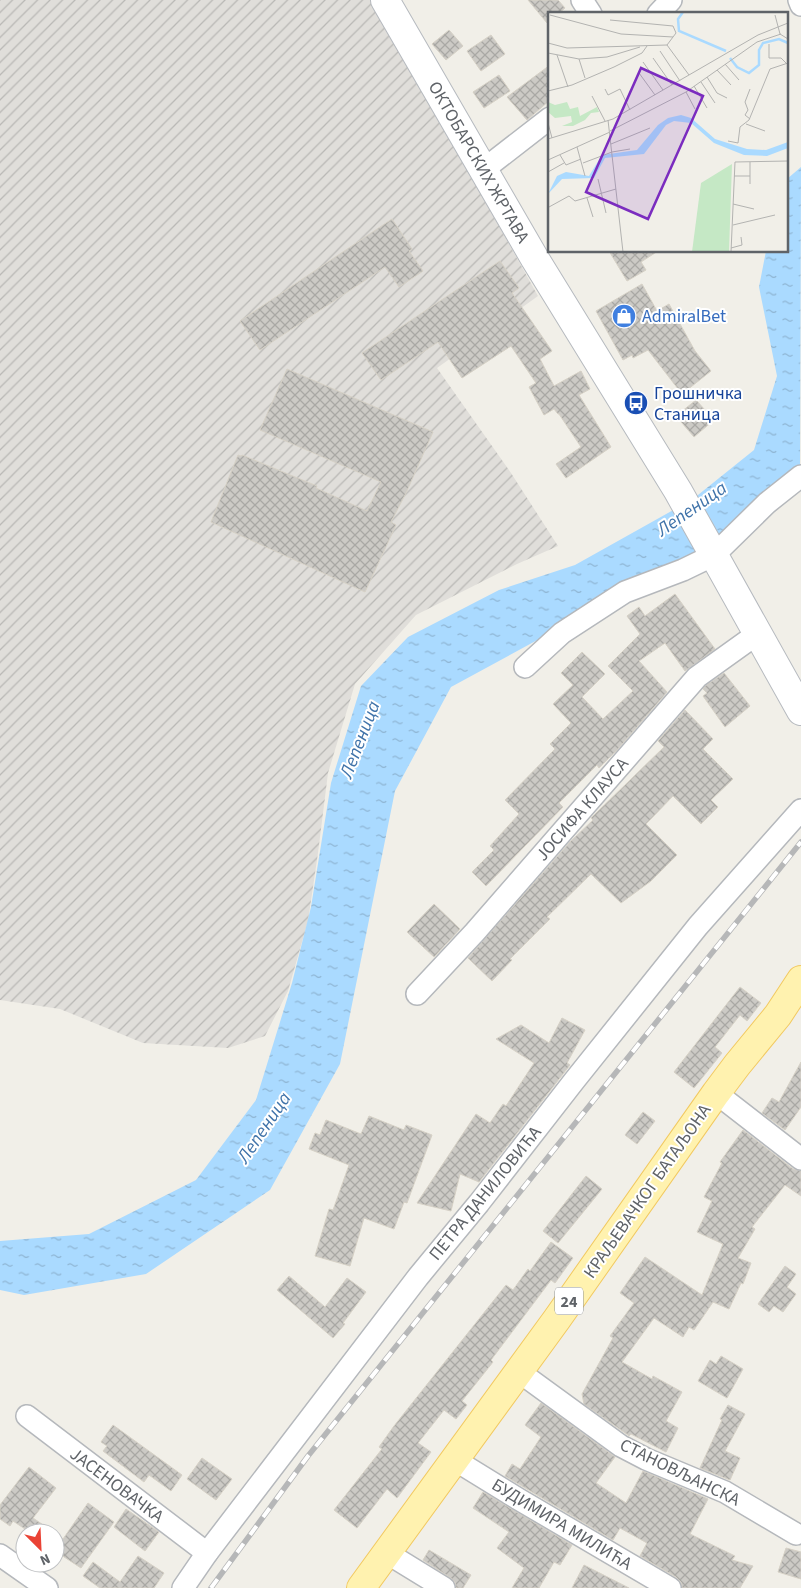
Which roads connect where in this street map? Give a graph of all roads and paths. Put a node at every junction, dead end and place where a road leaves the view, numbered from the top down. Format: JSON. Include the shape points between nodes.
{"nodes":[{"id":1,"x":385,"y":0,"type":"edge"},
{"id":2,"x":582,"y":0,"type":"edge"},
{"id":3,"x":671,"y":0,"type":"edge"},
{"id":4,"x":799,"y":0,"type":"edge"},
{"id":5,"x":801,"y":5,"type":"edge"},
{"id":6,"x":590,"y":12,"type":"edge"},
{"id":7,"x":660,"y":12,"type":"edge"},
{"id":8,"x":548,"y":120,"type":"edge"},
{"id":9,"x":483,"y":170,"type":"junction"},
{"id":10,"x":801,"y":476,"type":"edge"},
{"id":11,"x":710,"y":548,"type":"junction"},
{"id":12,"x":757,"y":634,"type":"junction"},
{"id":13,"x":524,"y":667,"type":"dead end"},
{"id":14,"x":801,"y":711,"type":"edge"},
{"id":15,"x":801,"y":810,"type":"edge"},
{"id":16,"x":801,"y":980,"type":"edge"},
{"id":17,"x":801,"y":993,"type":"edge"},
{"id":18,"x":417,"y":994,"type":"dead end"},
{"id":19,"x":778,"y":1015,"type":"junction"},
{"id":20,"x":716,"y":1093,"type":"junction"},
{"id":21,"x":801,"y":1159,"type":"edge"},
{"id":22,"x":518,"y":1371,"type":"junction"},
{"id":23,"x":26,"y":1416,"type":"dead end"},
{"id":24,"x":455,"y":1460,"type":"junction"},
{"id":25,"x":796,"y":1534,"type":"dead end"},
{"id":26,"x":207,"y":1553,"type":"junction"},
{"id":27,"x":387,"y":1553,"type":"junction"},
{"id":28,"x":0,"y":1555,"type":"edge"},
{"id":29,"x":48,"y":1588,"type":"edge"},
{"id":30,"x":183,"y":1588,"type":"edge"},
{"id":31,"x":361,"y":1588,"type":"edge"},
{"id":32,"x":444,"y":1588,"type":"edge"},
{"id":33,"x":670,"y":1588,"type":"edge"}],
"edges":[{"from":1,"to":9,"type":"street","name":"ОКТОБАРСКИХ ЖРТАВА"},
{"from":2,"to":6,"type":"street"},
{"from":3,"to":7,"type":"street"},
{"from":4,"to":5,"type":"street"},
{"from":8,"to":9,"type":"street"},
{"from":9,"to":11,"type":"street","name":"ОКТОБАРСКИХ ЖРТАВА"},
{"from":10,"to":11,"type":"street"},
{"from":11,"to":12,"type":"street","name":"ОКТОБАРСКИХ ЖРТАВА"},
{"from":11,"to":13,"type":"street","via":[[683,570],[625,592],[562,633]]},
{"from":12,"to":14,"type":"street","name":"ОКТОБАРСКИХ ЖРТАВА"},
{"from":12,"to":18,"type":"street","name":"ЈОСИФА КЛАУСА","via":[[697,677]]},
{"from":15,"to":26,"type":"street","name":"ПЕТРА ДАНИЛОВИЋА","via":[[698,926],[574,1081],[418,1277]]},
{"from":16,"to":19,"type":"main road","name":"КРАЉЕВАЧКОГ БАТАЉОНА","number":"24"},
{"from":17,"to":19,"type":"main road","name":"КРАЉЕВАЧКОГ БАТАЉОНА","number":"24"},
{"from":19,"to":20,"type":"main road","name":"КРАЉЕВАЧКОГ БАТАЉОНА","number":"24"},
{"from":20,"to":21,"type":"street"},
{"from":20,"to":22,"type":"main road","name":"КРАЉЕВАЧКОГ БАТАЉОНА","number":"24"},
{"from":22,"to":24,"type":"main road","name":"КРАЉЕВАЧКОГ БАТАЉОНА","number":"24"},
{"from":22,"to":25,"type":"street","name":"СТАНОВЉАНСКА","via":[[621,1446],[725,1492]]},
{"from":23,"to":26,"type":"street","name":"ЈАСЕНОВАЧКА"},
{"from":24,"to":27,"type":"main road","name":"КРАЉЕВАЧКОГ БАТАЉОНА","number":"24"},
{"from":24,"to":33,"type":"street","name":"БУДИМИРА МИЛИЋА"},
{"from":26,"to":30,"type":"street","name":"ПЕТРА ДАНИЛОВИЋА"},
{"from":27,"to":31,"type":"main road","name":"КРАЉЕВАЧКОГ БАТАЉОНА","number":"24"},
{"from":27,"to":32,"type":"street"},
{"from":28,"to":29,"type":"street"}]}
